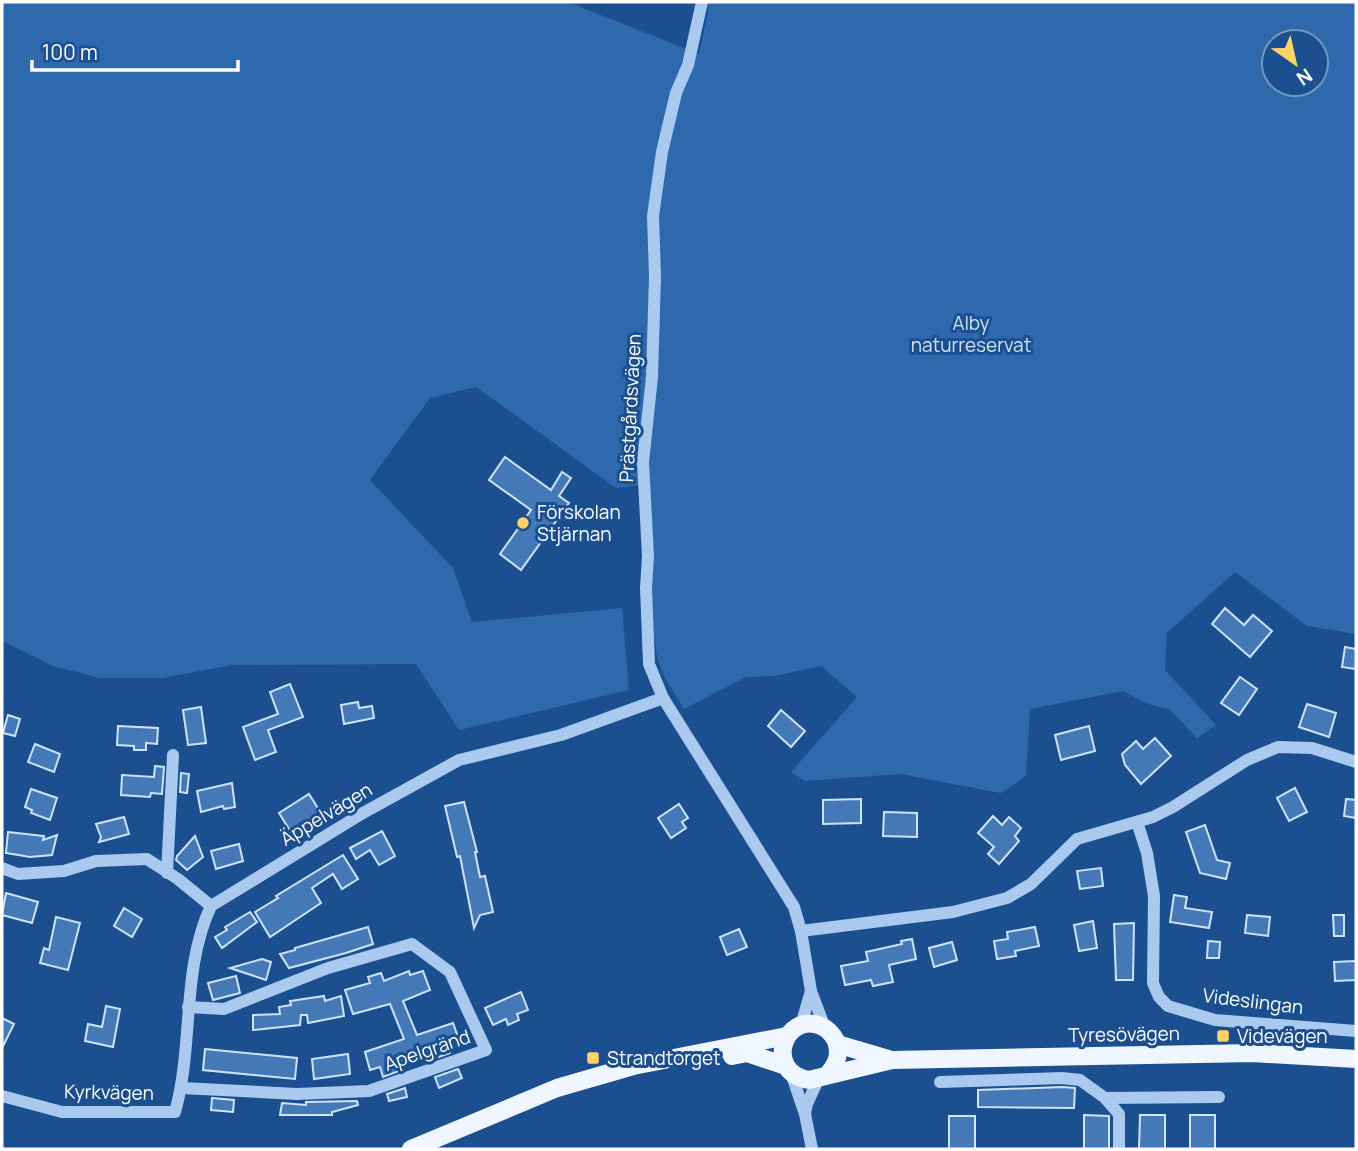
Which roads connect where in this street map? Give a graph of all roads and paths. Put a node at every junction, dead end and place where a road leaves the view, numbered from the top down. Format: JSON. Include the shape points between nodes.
{"nodes":[{"id":1,"x":702,"y":2,"type":"edge"},
{"id":2,"x":663,"y":698,"type":"junction"},
{"id":3,"x":173,"y":755,"type":"dead end"},
{"id":4,"x":1356,"y":762,"type":"edge"},
{"id":5,"x":1136,"y":822,"type":"junction"},
{"id":6,"x":2,"y":868,"type":"edge"},
{"id":7,"x":167,"y":873,"type":"junction"},
{"id":8,"x":211,"y":906,"type":"junction"},
{"id":9,"x":801,"y":931,"type":"junction"},
{"id":10,"x":811,"y":991,"type":"junction"},
{"id":11,"x":188,"y":1007,"type":"junction"},
{"id":12,"x":825,"y":1028,"type":"junction"},
{"id":13,"x":794,"y":1031,"type":"junction"},
{"id":14,"x":1356,"y":1031,"type":"edge"},
{"id":15,"x":838,"y":1044,"type":"junction"},
{"id":16,"x":1356,"y":1059,"type":"edge"},
{"id":17,"x":891,"y":1060,"type":"junction"},
{"id":18,"x":788,"y":1070,"type":"junction"},
{"id":19,"x":822,"y":1078,"type":"junction"},
{"id":20,"x":940,"y":1082,"type":"dead end"},
{"id":21,"x":182,"y":1088,"type":"junction"},
{"id":22,"x":2,"y":1096,"type":"edge"},
{"id":23,"x":1219,"y":1097,"type":"dead end"},
{"id":24,"x":1105,"y":1098,"type":"junction"},
{"id":25,"x":805,"y":1114,"type":"junction"},
{"id":26,"x":485,"y":1117,"type":"junction"},
{"id":27,"x":411,"y":1149,"type":"edge"},
{"id":28,"x":811,"y":1149,"type":"edge"},
{"id":29,"x":1119,"y":1149,"type":"edge"}],
"edges":[{"from":1,"to":2,"type":"street","name":"Prästgårdsvägen","via":[[662,152],[653,216],[652,377],[643,461],[649,664]]},
{"from":2,"to":8,"type":"street","name":"Äppelvägen","via":[[561,736],[459,760]]},
{"from":2,"to":9,"type":"street","name":"Prästgårdsvägen","via":[[794,907]]},
{"from":3,"to":7,"type":"street"},
{"from":4,"to":5,"type":"street","via":[[1312,748],[1278,747],[1247,760],[1173,807]]},
{"from":5,"to":9,"type":"street","via":[[1077,839],[1031,884],[1007,898],[953,912]]},
{"from":5,"to":14,"type":"street","name":"Videslingan","via":[[1154,896],[1153,983],[1168,1006],[1214,1020]]},
{"from":6,"to":7,"type":"street","via":[[18,874],[64,871],[96,861],[147,859]]},
{"from":7,"to":8,"type":"street"},
{"from":8,"to":11,"type":"street","via":[[202,926]]},
{"from":9,"to":10,"type":"street","name":"Prästgårdsvägen"},
{"from":10,"to":12,"type":"street","name":"Prästgårdsvägen"},
{"from":10,"to":13,"type":"street","name":"Prästgårdsvägen"},
{"from":11,"to":21,"type":"street"},
{"from":11,"to":21,"type":"street","name":"Apelgränd","via":[[225,1009],[328,968],[412,944],[450,972],[486,1050],[369,1091],[297,1094]]},
{"from":12,"to":13,"type":"main road","name":"Tyresövägen","via":[[810,1024]]},
{"from":12,"to":15,"type":"main road"},
{"from":13,"to":18,"type":"main road","via":[[782,1048]]},
{"from":13,"to":26,"type":"main road","name":"Tyresövägen","via":[[633,1066],[557,1088]]},
{"from":15,"to":17,"type":"main road","name":"Tyresövägen"},
{"from":15,"to":19,"type":"main road","via":[[837,1061]]},
{"from":16,"to":17,"type":"main road","name":"Tyresövägen","via":[[1239,1054]]},
{"from":17,"to":19,"type":"main road","name":"Tyresövägen"},
{"from":18,"to":19,"type":"main road","name":"Tyresövägen","via":[[800,1079]]},
{"from":18,"to":25,"type":"street"},
{"from":18,"to":26,"type":"main road","name":"Tyresövägen","via":[[747,1053],[637,1075]]},
{"from":19,"to":25,"type":"street"},
{"from":20,"to":24,"type":"street","via":[[1071,1079],[1080,1080]]},
{"from":21,"to":22,"type":"street","name":"Kyrkvägen","via":[[175,1112],[62,1112]]},
{"from":23,"to":24,"type":"street"},
{"from":24,"to":29,"type":"street","via":[[1119,1114]]},
{"from":25,"to":28,"type":"street"},
{"from":26,"to":27,"type":"main road","name":"Tyresövägen"}]}
